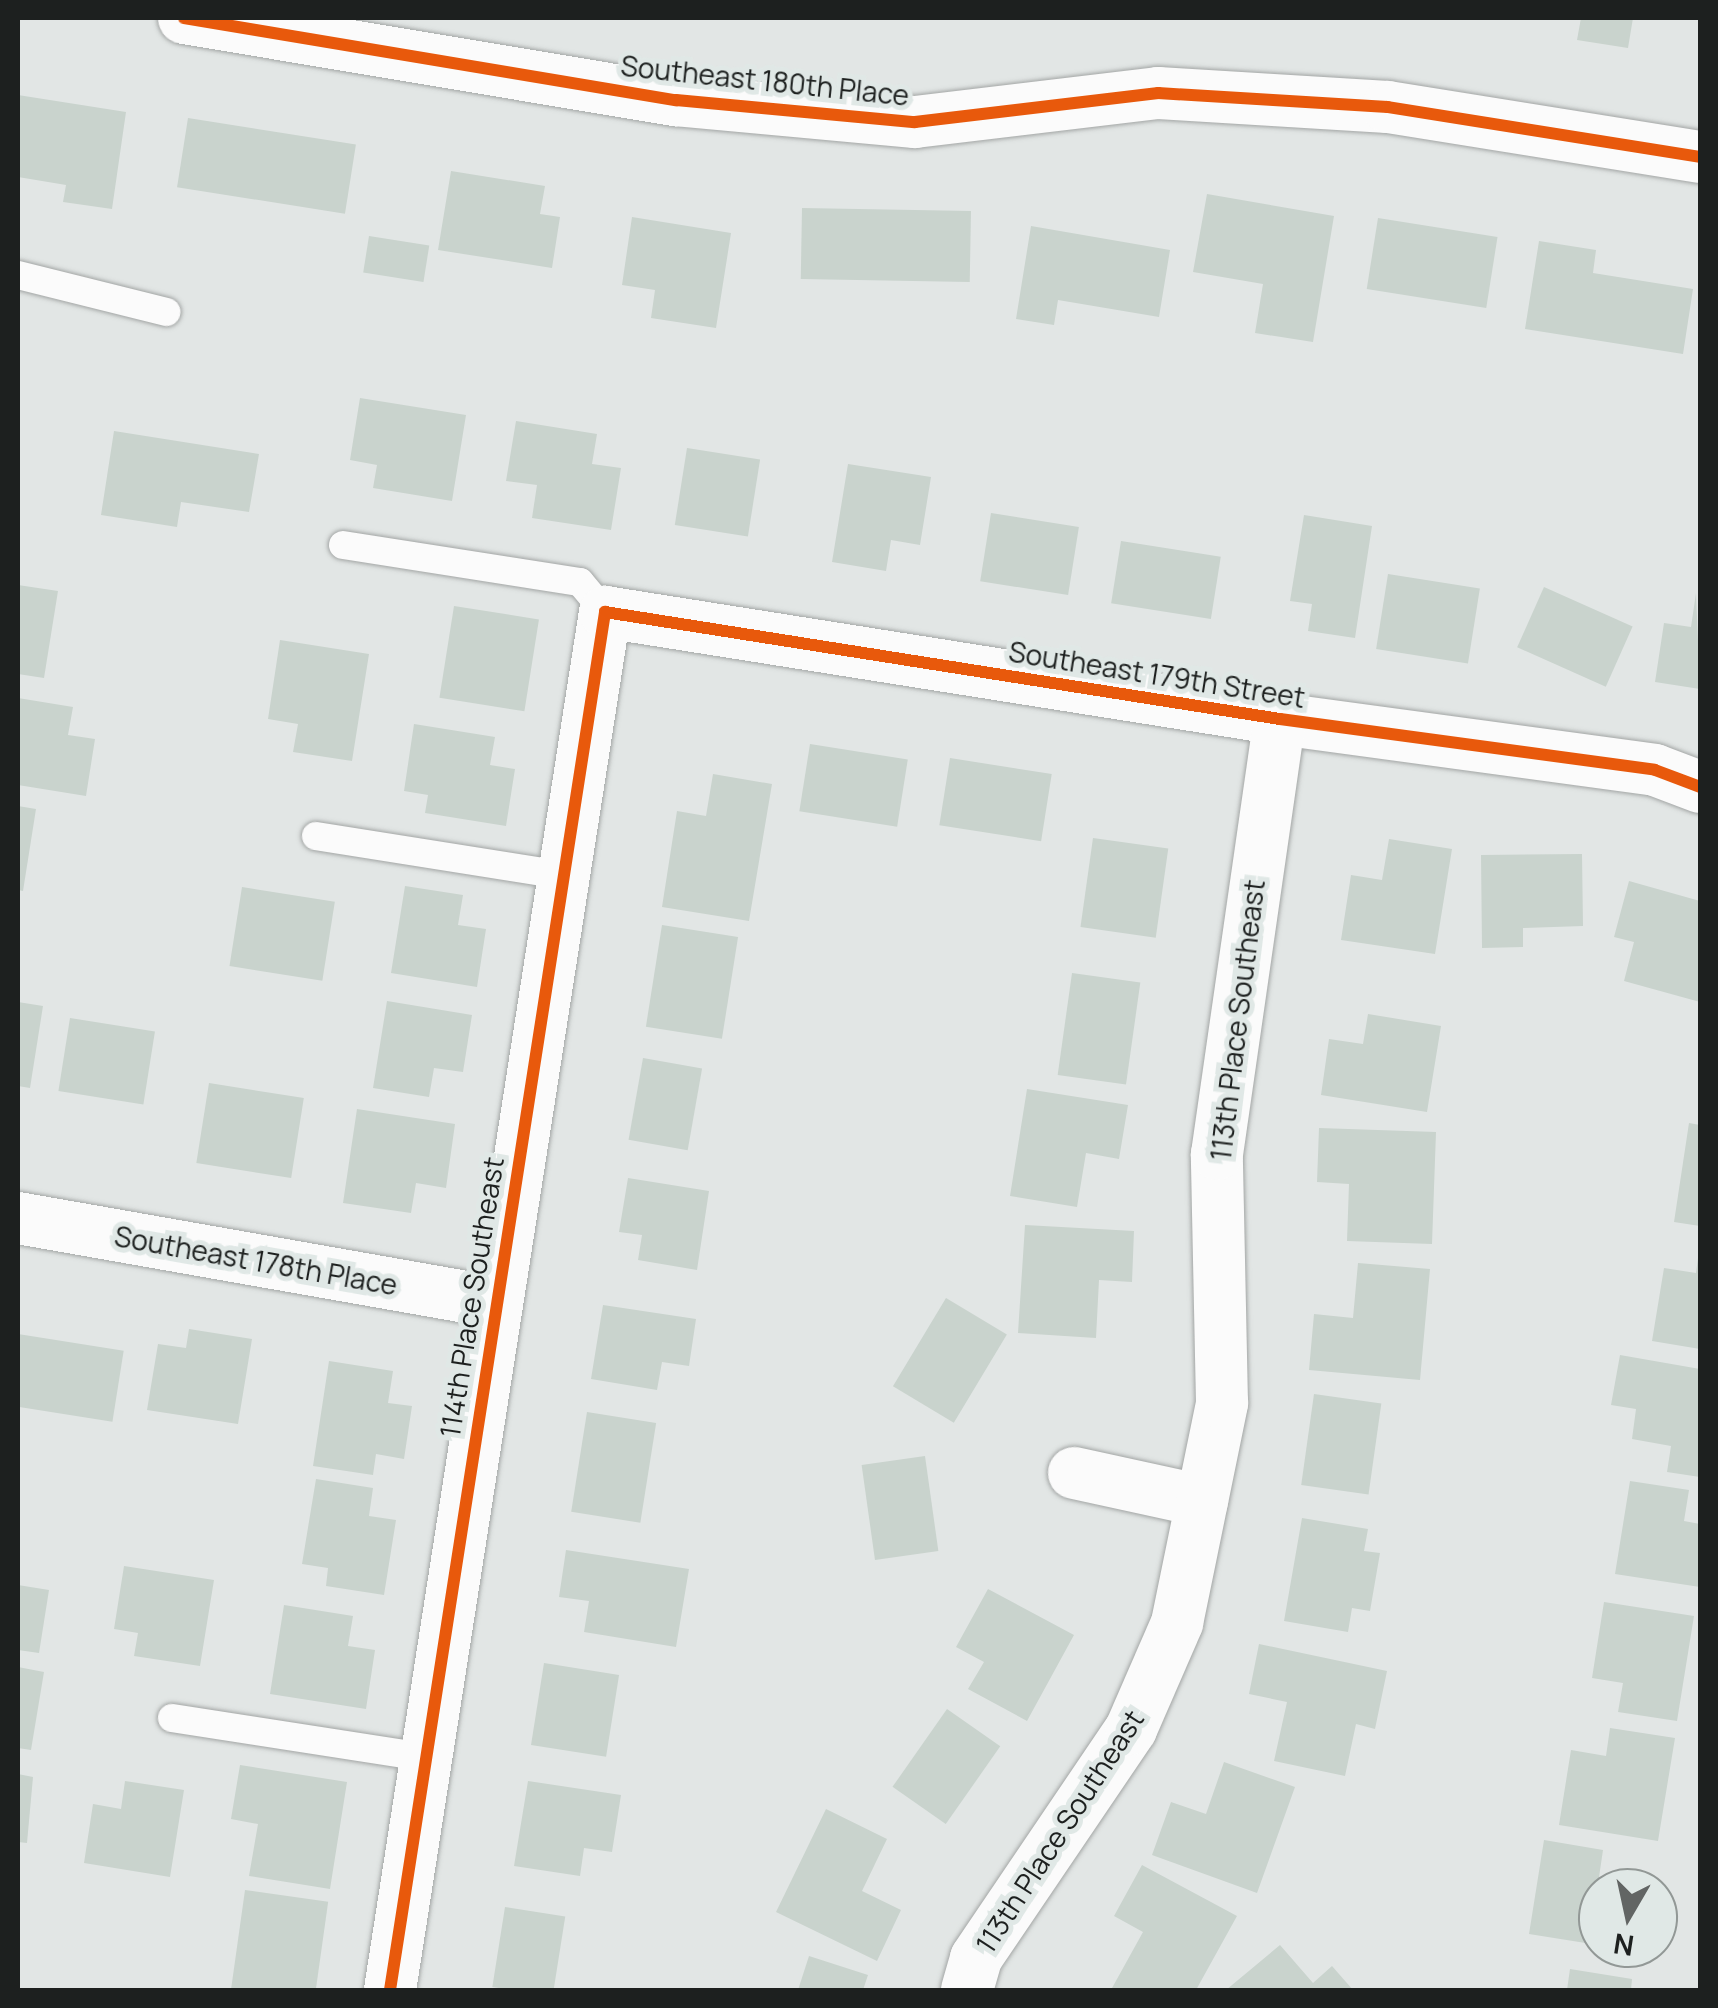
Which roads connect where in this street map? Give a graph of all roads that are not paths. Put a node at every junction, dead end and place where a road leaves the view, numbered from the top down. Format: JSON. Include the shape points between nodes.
{"nodes":[{"id":1,"x":184,"y":18,"type":"edge"},
{"id":2,"x":1700,"y":157,"type":"edge"},
{"id":3,"x":18,"y":276,"type":"edge"},
{"id":4,"x":166,"y":312,"type":"dead end"},
{"id":5,"x":343,"y":545,"type":"dead end"},
{"id":6,"x":605,"y":612,"type":"junction"},
{"id":7,"x":1280,"y":719,"type":"junction"},
{"id":8,"x":1700,"y":787,"type":"edge"},
{"id":9,"x":316,"y":836,"type":"dead end"},
{"id":10,"x":563,"y":876,"type":"junction"},
{"id":11,"x":18,"y":1218,"type":"edge"},
{"id":12,"x":496,"y":1302,"type":"junction"},
{"id":13,"x":1074,"y":1473,"type":"dead end"},
{"id":14,"x":1202,"y":1501,"type":"junction"},
{"id":15,"x":172,"y":1718,"type":"dead end"},
{"id":16,"x":426,"y":1757,"type":"junction"},
{"id":17,"x":390,"y":1990,"type":"edge"},
{"id":18,"x":967,"y":1990,"type":"edge"}],
"edges":[{"from":1,"to":2,"type":"street","name":"Southeast 180th Place","via":[[676,100],[915,122],[1158,93],[1388,107]]},
{"from":3,"to":4,"type":"lane"},
{"from":5,"to":6,"type":"lane","via":[[580,582]]},
{"from":6,"to":7,"type":"street","name":"Southeast 179th Street"},
{"from":6,"to":10,"type":"street","name":"114th Place Southeast"},
{"from":7,"to":8,"type":"street","name":"Southeast 179th Street","via":[[1655,770]]},
{"from":7,"to":14,"type":"street","name":"113th Place Southeast","via":[[1217,1154],[1222,1403]]},
{"from":9,"to":10,"type":"lane"},
{"from":10,"to":12,"type":"street","name":"114th Place Southeast"},
{"from":11,"to":12,"type":"street","name":"Southeast 178th Place"},
{"from":12,"to":16,"type":"street","name":"114th Place Southeast"},
{"from":13,"to":14,"type":"street"},
{"from":14,"to":18,"type":"street","name":"113th Place Southeast","via":[[1177,1623],[1131,1729],[976,1958]]},
{"from":15,"to":16,"type":"lane"},
{"from":16,"to":17,"type":"street","name":"114th Place Southeast"}]}
